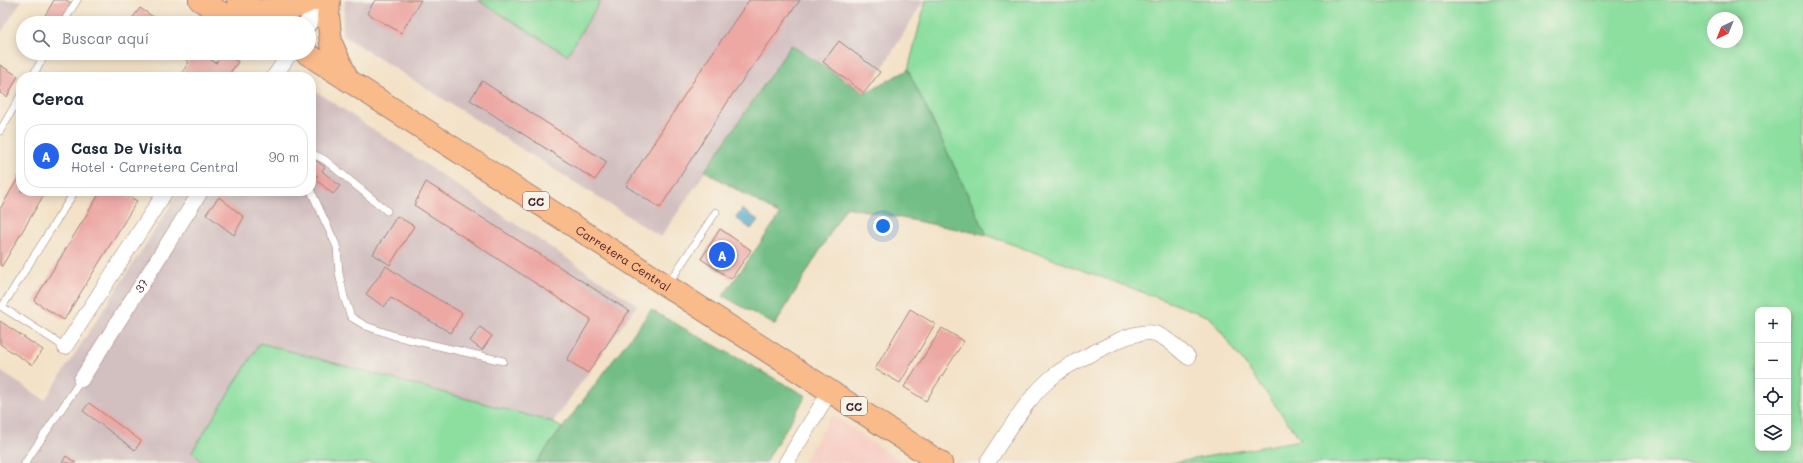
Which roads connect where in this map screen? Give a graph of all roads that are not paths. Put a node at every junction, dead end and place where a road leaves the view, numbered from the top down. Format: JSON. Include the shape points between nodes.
{"nodes":[{"id":1,"x":77,"y":0,"type":"edge"},
{"id":2,"x":200,"y":0,"type":"edge"},
{"id":3,"x":312,"y":0,"type":"edge"},
{"id":4,"x":322,"y":0,"type":"edge"},
{"id":5,"x":329,"y":0,"type":"edge"},
{"id":6,"x":250,"y":14,"type":"edge"},
{"id":7,"x":67,"y":16,"type":"edge"},
{"id":8,"x":312,"y":16,"type":"edge"},
{"id":9,"x":316,"y":59,"type":"edge"},
{"id":10,"x":42,"y":60,"type":"edge"},
{"id":11,"x":285,"y":60,"type":"edge"},
{"id":12,"x":35,"y":72,"type":"edge"},
{"id":13,"x":277,"y":72,"type":"edge"},
{"id":14,"x":348,"y":80,"type":"junction"},
{"id":15,"x":16,"y":104,"type":"edge"},
{"id":16,"x":0,"y":131,"type":"edge"},
{"id":17,"x":316,"y":156,"type":"edge"},
{"id":18,"x":72,"y":196,"type":"edge"},
{"id":19,"x":163,"y":196,"type":"edge"},
{"id":20,"x":198,"y":196,"type":"edge"},
{"id":21,"x":313,"y":196,"type":"edge"},
{"id":22,"x":387,"y":210,"type":"dead end"},
{"id":23,"x":716,"y":212,"type":"dead end"},
{"id":24,"x":667,"y":286,"type":"junction"},
{"id":25,"x":65,"y":347,"type":"joint"},
{"id":26,"x":1188,"y":357,"type":"dead end"},
{"id":27,"x":503,"y":361,"type":"dead end"},
{"id":28,"x":80,"y":380,"type":"joint"},
{"id":29,"x":830,"y":391,"type":"junction"},
{"id":30,"x":25,"y":463,"type":"edge"},
{"id":31,"x":786,"y":463,"type":"edge"},
{"id":32,"x":941,"y":463,"type":"edge"},
{"id":33,"x":987,"y":463,"type":"edge"}],
"edges":[{"from":1,"to":7,"type":"lane"},
{"from":2,"to":6,"type":"main road"},
{"from":3,"to":6,"type":"main road","via":[[292,9]]},
{"from":4,"to":8,"type":"street"},
{"from":5,"to":14,"type":"main road","via":[[331,43]]},
{"from":9,"to":14,"type":"main road","name":"Carretera Central","number":"CC"},
{"from":10,"to":12,"type":"lane"},
{"from":11,"to":13,"type":"street"},
{"from":14,"to":24,"type":"main road","name":"Carretera Central","number":"CC"},
{"from":15,"to":16,"type":"lane"},
{"from":17,"to":22,"type":"lane"},
{"from":18,"to":25,"type":"lane","via":[[2,307]]},
{"from":19,"to":25,"type":"street"},
{"from":20,"to":28,"type":"street","name":"37"},
{"from":21,"to":27,"type":"lane","via":[[338,247],[339,273],[351,317],[366,326],[395,336]]},
{"from":23,"to":24,"type":"lane"},
{"from":24,"to":29,"type":"main road","name":"Carretera Central","number":"CC"},
{"from":26,"to":33,"type":"street","via":[[1161,336],[1146,333],[1124,338],[1088,356],[1056,374],[1042,386]]},
{"from":28,"to":30,"type":"lane"},
{"from":29,"to":31,"type":"street"},
{"from":29,"to":32,"type":"main road","name":"Carretera Central","number":"CC"}]}
